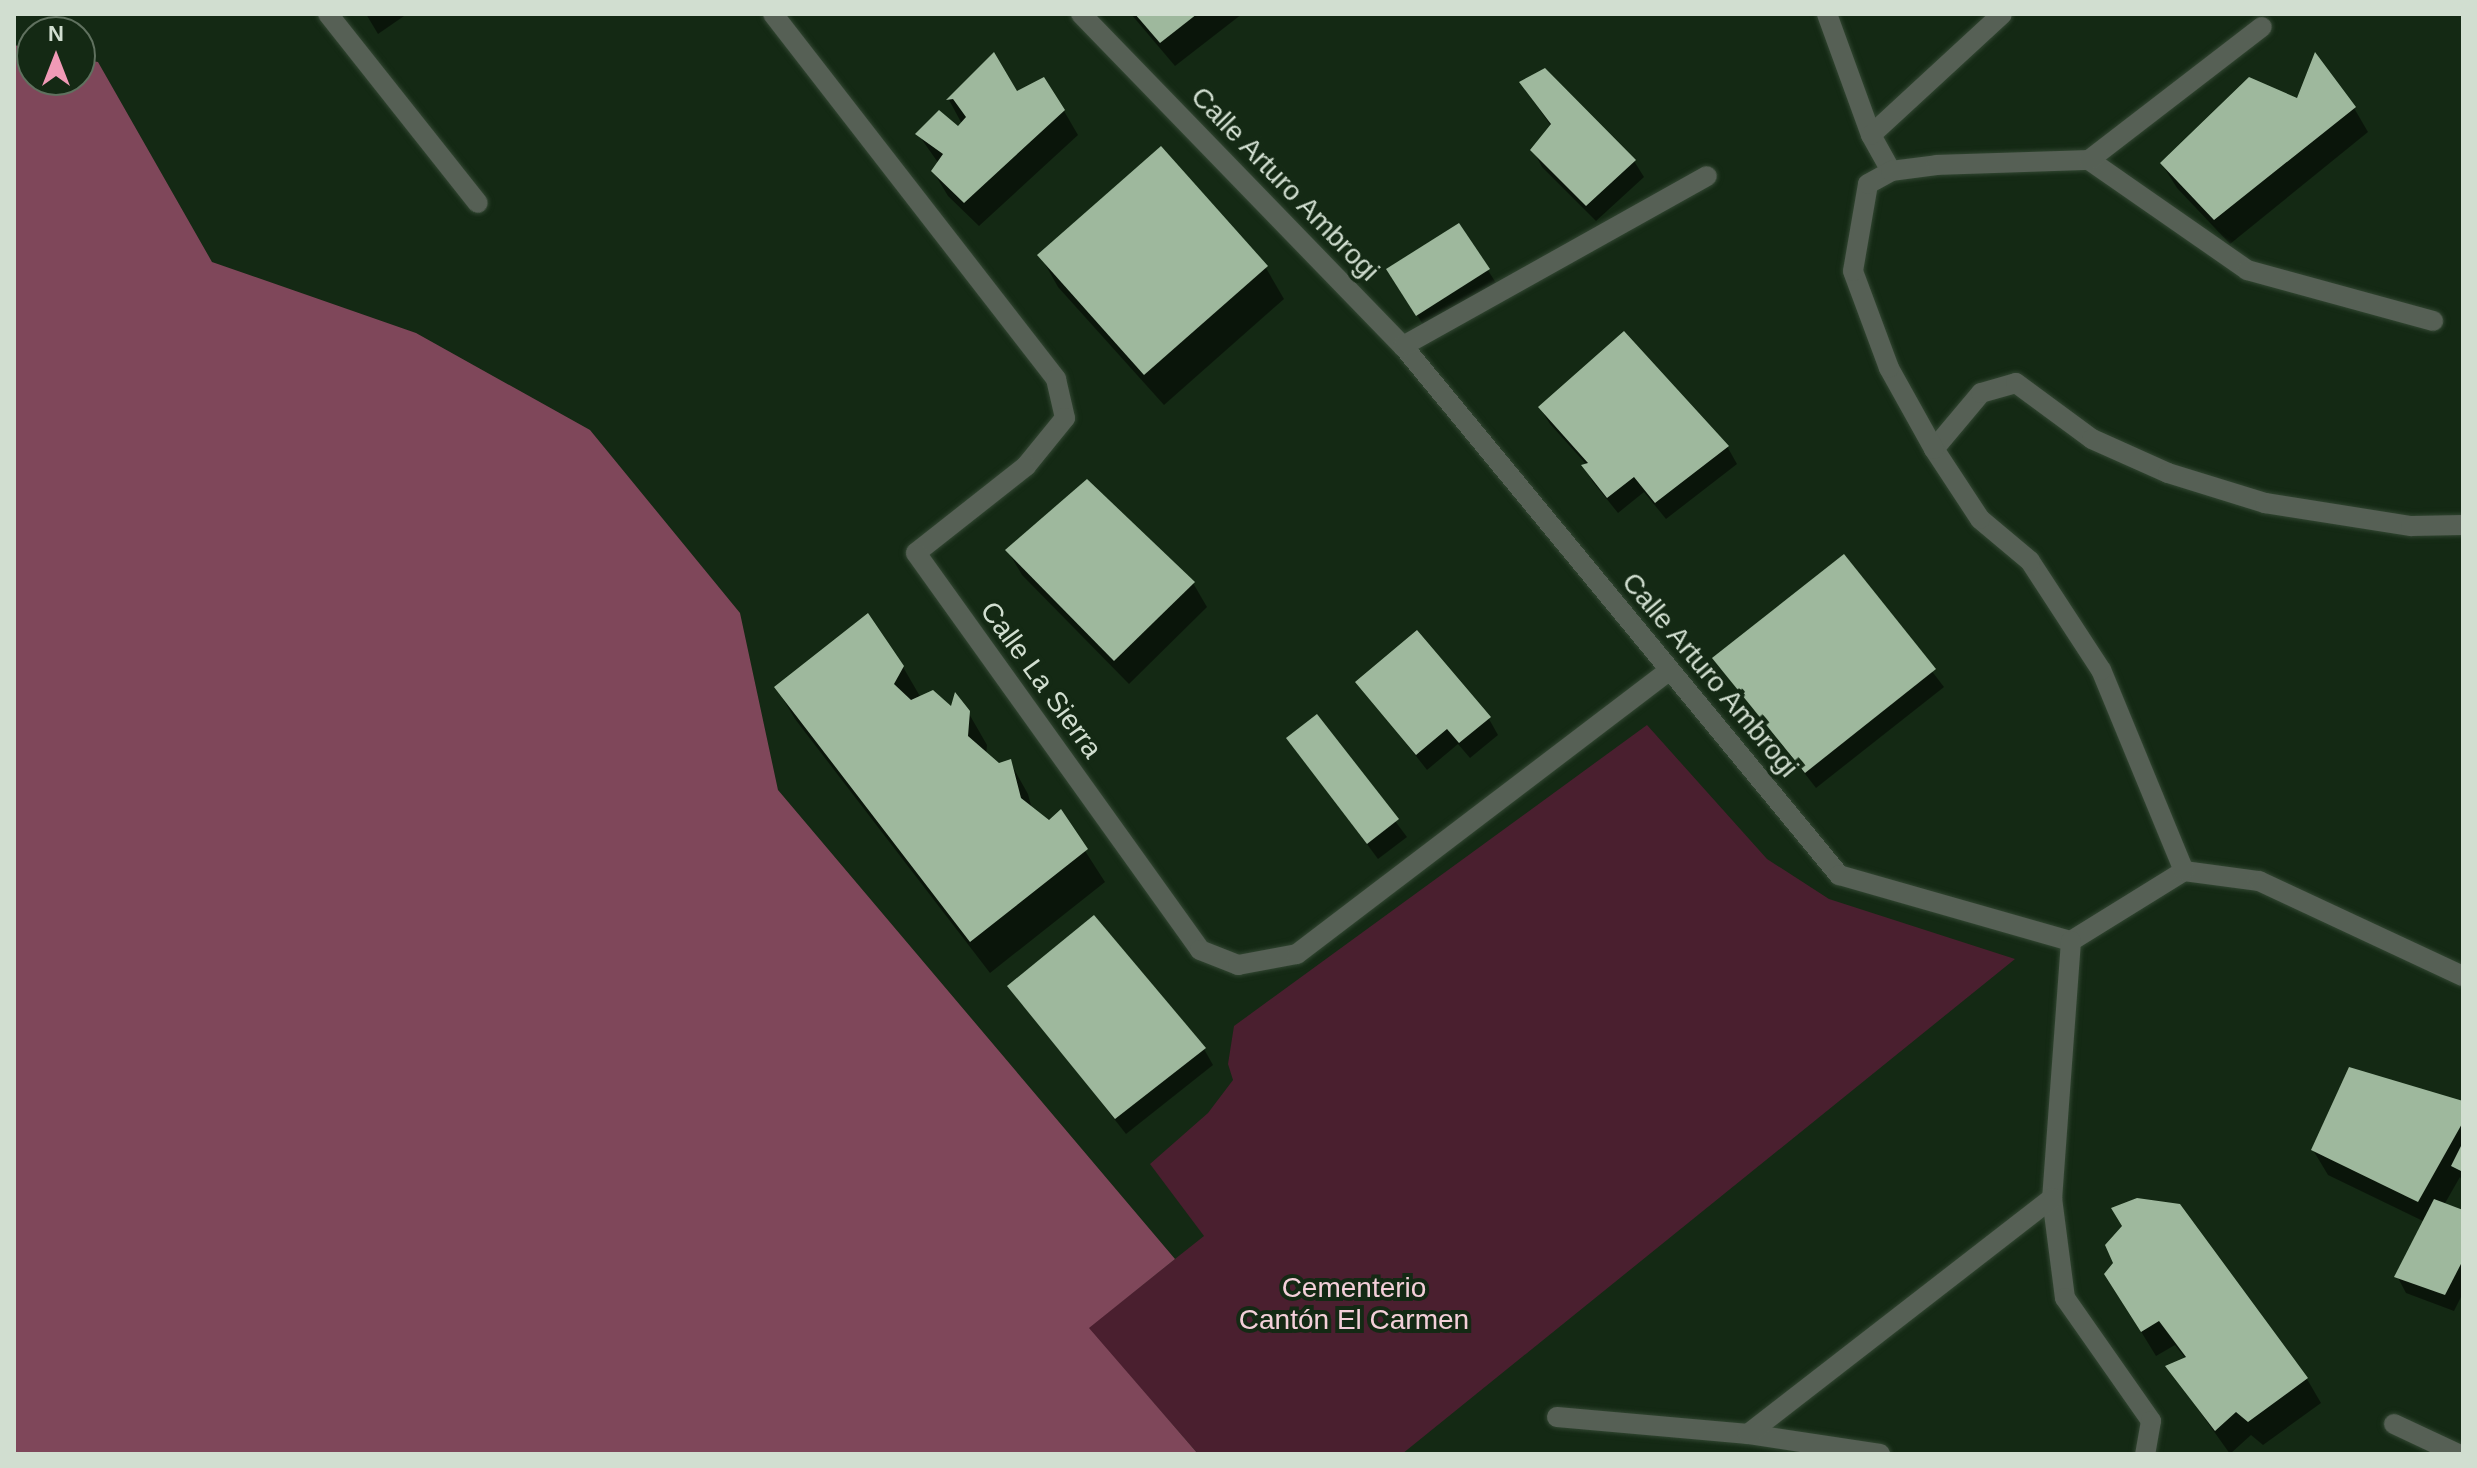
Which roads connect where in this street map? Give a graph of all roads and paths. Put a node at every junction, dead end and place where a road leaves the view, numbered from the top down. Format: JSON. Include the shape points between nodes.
{"nodes":[{"id":1,"x":328,"y":14,"type":"edge"},
{"id":2,"x":773,"y":14,"type":"edge"},
{"id":3,"x":1081,"y":14,"type":"edge"},
{"id":4,"x":1827,"y":14,"type":"edge"},
{"id":5,"x":2002,"y":14,"type":"edge"},
{"id":6,"x":2262,"y":27,"type":"dead end"},
{"id":7,"x":1871,"y":135,"type":"junction"},
{"id":8,"x":2089,"y":160,"type":"junction"},
{"id":9,"x":1891,"y":171,"type":"junction"},
{"id":10,"x":1707,"y":176,"type":"dead end"},
{"id":11,"x":478,"y":203,"type":"dead end"},
{"id":12,"x":2433,"y":321,"type":"dead end"},
{"id":13,"x":1403,"y":346,"type":"junction"},
{"id":14,"x":1934,"y":449,"type":"junction"},
{"id":15,"x":2463,"y":525,"type":"edge"},
{"id":16,"x":1669,"y":671,"type":"junction"},
{"id":17,"x":2184,"y":871,"type":"junction"},
{"id":18,"x":2071,"y":941,"type":"junction"},
{"id":19,"x":2463,"y":976,"type":"edge"},
{"id":20,"x":2052,"y":1198,"type":"junction"},
{"id":21,"x":1557,"y":1417,"type":"dead end"},
{"id":22,"x":2394,"y":1424,"type":"dead end"},
{"id":23,"x":1748,"y":1434,"type":"junction"},
{"id":24,"x":1880,"y":1454,"type":"edge"},
{"id":25,"x":2145,"y":1454,"type":"edge"},
{"id":26,"x":2458,"y":1454,"type":"edge"}],
"edges":[{"from":1,"to":11,"type":"street"},
{"from":2,"to":16,"type":"street","name":"Calle La Sierra","via":[[1056,379],[1065,418],[1026,466],[916,553],[1200,950],[1238,965],[1297,954]]},
{"from":3,"to":13,"type":"street","name":"Calle Arturo Ambrogi"},
{"from":4,"to":7,"type":"street"},
{"from":5,"to":7,"type":"street"},
{"from":6,"to":8,"type":"street"},
{"from":7,"to":9,"type":"street"},
{"from":8,"to":9,"type":"street"},
{"from":8,"to":12,"type":"street","via":[[2247,270]]},
{"from":9,"to":14,"type":"street","via":[[1868,184],[1853,271],[1889,368]]},
{"from":10,"to":13,"type":"street"},
{"from":13,"to":16,"type":"street","name":"Calle Arturo Ambrogi"},
{"from":14,"to":15,"type":"street","via":[[1981,393],[2016,383],[2092,439],[2168,473],[2265,503],[2411,526]]},
{"from":14,"to":17,"type":"street","via":[[1980,519],[2030,561],[2101,670]]},
{"from":16,"to":18,"type":"street","name":"Calle Arturo Ambrogi","via":[[1839,875]]},
{"from":17,"to":18,"type":"street"},
{"from":17,"to":19,"type":"street","via":[[2259,881]]},
{"from":18,"to":20,"type":"street"},
{"from":20,"to":23,"type":"street"},
{"from":20,"to":25,"type":"street","via":[[2065,1298],[2151,1421]]},
{"from":21,"to":23,"type":"street"},
{"from":22,"to":26,"type":"street"},
{"from":23,"to":24,"type":"street"}]}
